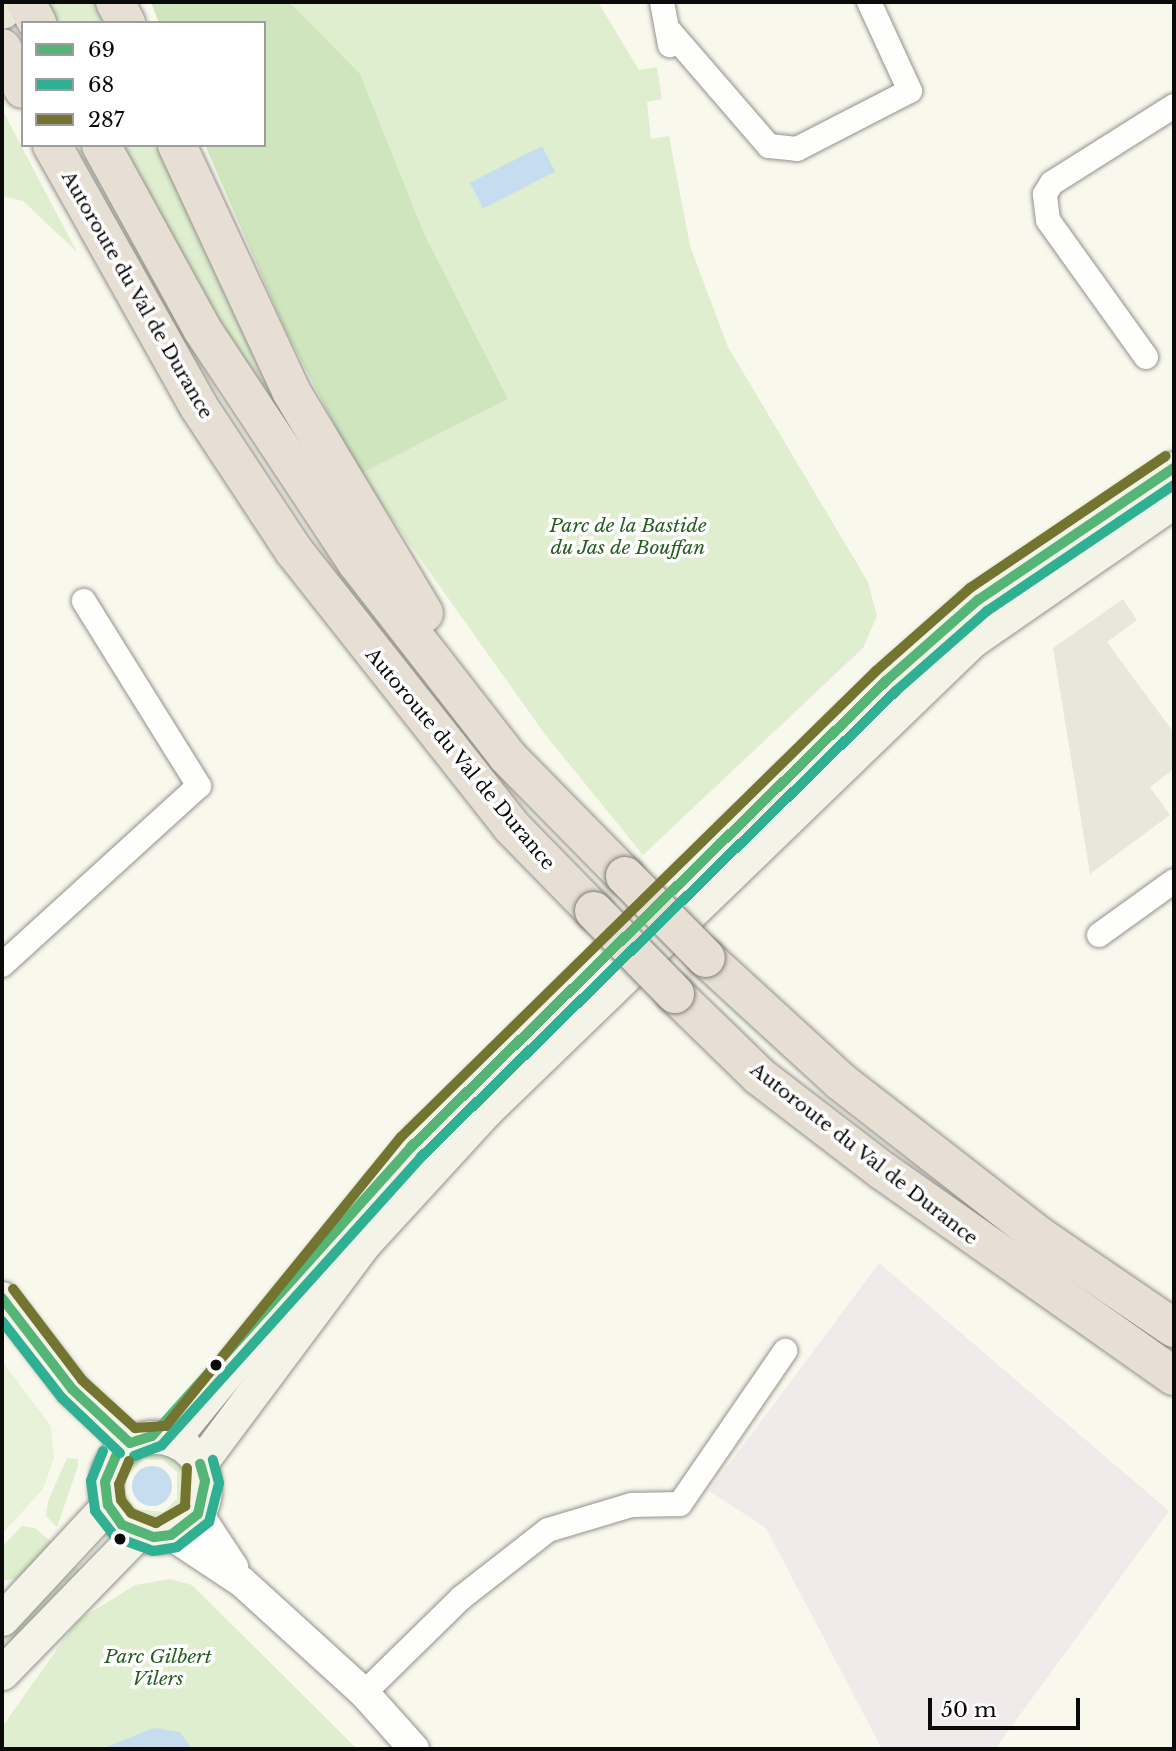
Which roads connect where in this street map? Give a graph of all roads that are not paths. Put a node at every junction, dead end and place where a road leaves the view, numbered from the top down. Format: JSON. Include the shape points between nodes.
{"nodes":[{"id":1,"x":10,"y":2,"type":"edge"},
{"id":2,"x":26,"y":2,"type":"edge"},
{"id":3,"x":115,"y":2,"type":"edge"},
{"id":4,"x":123,"y":2,"type":"edge"},
{"id":5,"x":662,"y":2,"type":"edge"},
{"id":6,"x":869,"y":2,"type":"edge"},
{"id":7,"x":2,"y":10,"type":"edge"},
{"id":8,"x":36,"y":21,"type":"edge"},
{"id":9,"x":126,"y":21,"type":"edge"},
{"id":10,"x":127,"y":21,"type":"edge"},
{"id":11,"x":1174,"y":106,"type":"edge"},
{"id":12,"x":53,"y":147,"type":"edge"},
{"id":13,"x":102,"y":147,"type":"edge"},
{"id":14,"x":178,"y":147,"type":"edge"},
{"id":15,"x":1146,"y":357,"type":"dead end"},
{"id":16,"x":1174,"y":468,"type":"edge"},
{"id":17,"x":1174,"y":501,"type":"edge"},
{"id":18,"x":84,"y":601,"type":"dead end"},
{"id":19,"x":625,"y":876,"type":"junction"},
{"id":20,"x":1174,"y":881,"type":"edge"},
{"id":21,"x":649,"y":933,"type":"junction"},
{"id":22,"x":1099,"y":935,"type":"dead end"},
{"id":23,"x":2,"y":965,"type":"edge"},
{"id":24,"x":760,"y":1076,"type":"junction"},
{"id":25,"x":2,"y":1298,"type":"edge"},
{"id":26,"x":2,"y":1316,"type":"edge"},
{"id":27,"x":1174,"y":1328,"type":"edge"},
{"id":28,"x":785,"y":1351,"type":"dead end"},
{"id":29,"x":1174,"y":1376,"type":"edge"},
{"id":30,"x":1174,"y":1404,"type":"edge"},
{"id":31,"x":173,"y":1439,"type":"junction"},
{"id":32,"x":123,"y":1449,"type":"junction"},
{"id":33,"x":200,"y":1464,"type":"junction"},
{"id":34,"x":108,"y":1505,"type":"junction"},
{"id":35,"x":198,"y":1514,"type":"junction"},
{"id":36,"x":137,"y":1534,"type":"junction"},
{"id":37,"x":171,"y":1535,"type":"junction"},
{"id":38,"x":242,"y":1582,"type":"junction"},
{"id":39,"x":2,"y":1619,"type":"edge"},
{"id":40,"x":2,"y":1673,"type":"edge"},
{"id":41,"x":364,"y":1693,"type":"junction"},
{"id":42,"x":414,"y":1749,"type":"edge"}],
"edges":[{"from":1,"to":7,"type":"main road"},
{"from":2,"to":8,"type":"highway"},
{"from":3,"to":9,"type":"highway"},
{"from":4,"to":10,"type":"highway"},
{"from":5,"to":6,"type":"street","via":[[669,39],[769,146],[797,149],[910,91]]},
{"from":11,"to":15,"type":"street","via":[[1052,183],[1045,194],[1048,220]]},
{"from":12,"to":24,"type":"highway","name":"Autoroute du Val de Durance","bridge":true,"via":[[193,397],[293,551],[511,826]]},
{"from":13,"to":19,"type":"highway","name":"Autoroute du Val de Durance","via":[[216,352],[356,563],[507,756]]},
{"from":14,"to":19,"type":"highway","via":[[262,336],[367,526],[458,663]]},
{"from":16,"to":21,"type":"main road","via":[[953,620]]},
{"from":17,"to":21,"type":"main road","via":[[972,641]]},
{"from":18,"to":23,"type":"street","via":[[200,786]]},
{"from":19,"to":27,"type":"highway","name":"Autoroute du Val de Durance","bridge":true,"via":[[706,958],[923,1147]]},
{"from":20,"to":22,"type":"street"},
{"from":21,"to":31,"type":"main road","via":[[389,1172]]},
{"from":21,"to":33,"type":"main road","via":[[388,1215]]},
{"from":24,"to":29,"type":"highway","name":"Autoroute du Val de Durance","via":[[998,1257]]},
{"from":24,"to":30,"type":"highway","via":[[881,1192],[1108,1363]]},
{"from":25,"to":32,"type":"main road"},
{"from":26,"to":32,"type":"main road"},
{"from":28,"to":41,"type":"street","via":[[680,1504],[632,1505],[548,1530],[461,1598]]},
{"from":31,"to":32,"type":"main road"},
{"from":31,"to":33,"type":"main road"},
{"from":32,"to":34,"type":"main road","via":[[105,1482]]},
{"from":33,"to":35,"type":"main road","via":[[205,1481]]},
{"from":34,"to":36,"type":"main road"},
{"from":34,"to":39,"type":"main road"},
{"from":35,"to":37,"type":"main road"},
{"from":35,"to":38,"type":"street"},
{"from":36,"to":37,"type":"main road"},
{"from":36,"to":40,"type":"main road"},
{"from":37,"to":38,"type":"street"},
{"from":38,"to":41,"type":"street"},
{"from":41,"to":42,"type":"street"}]}
